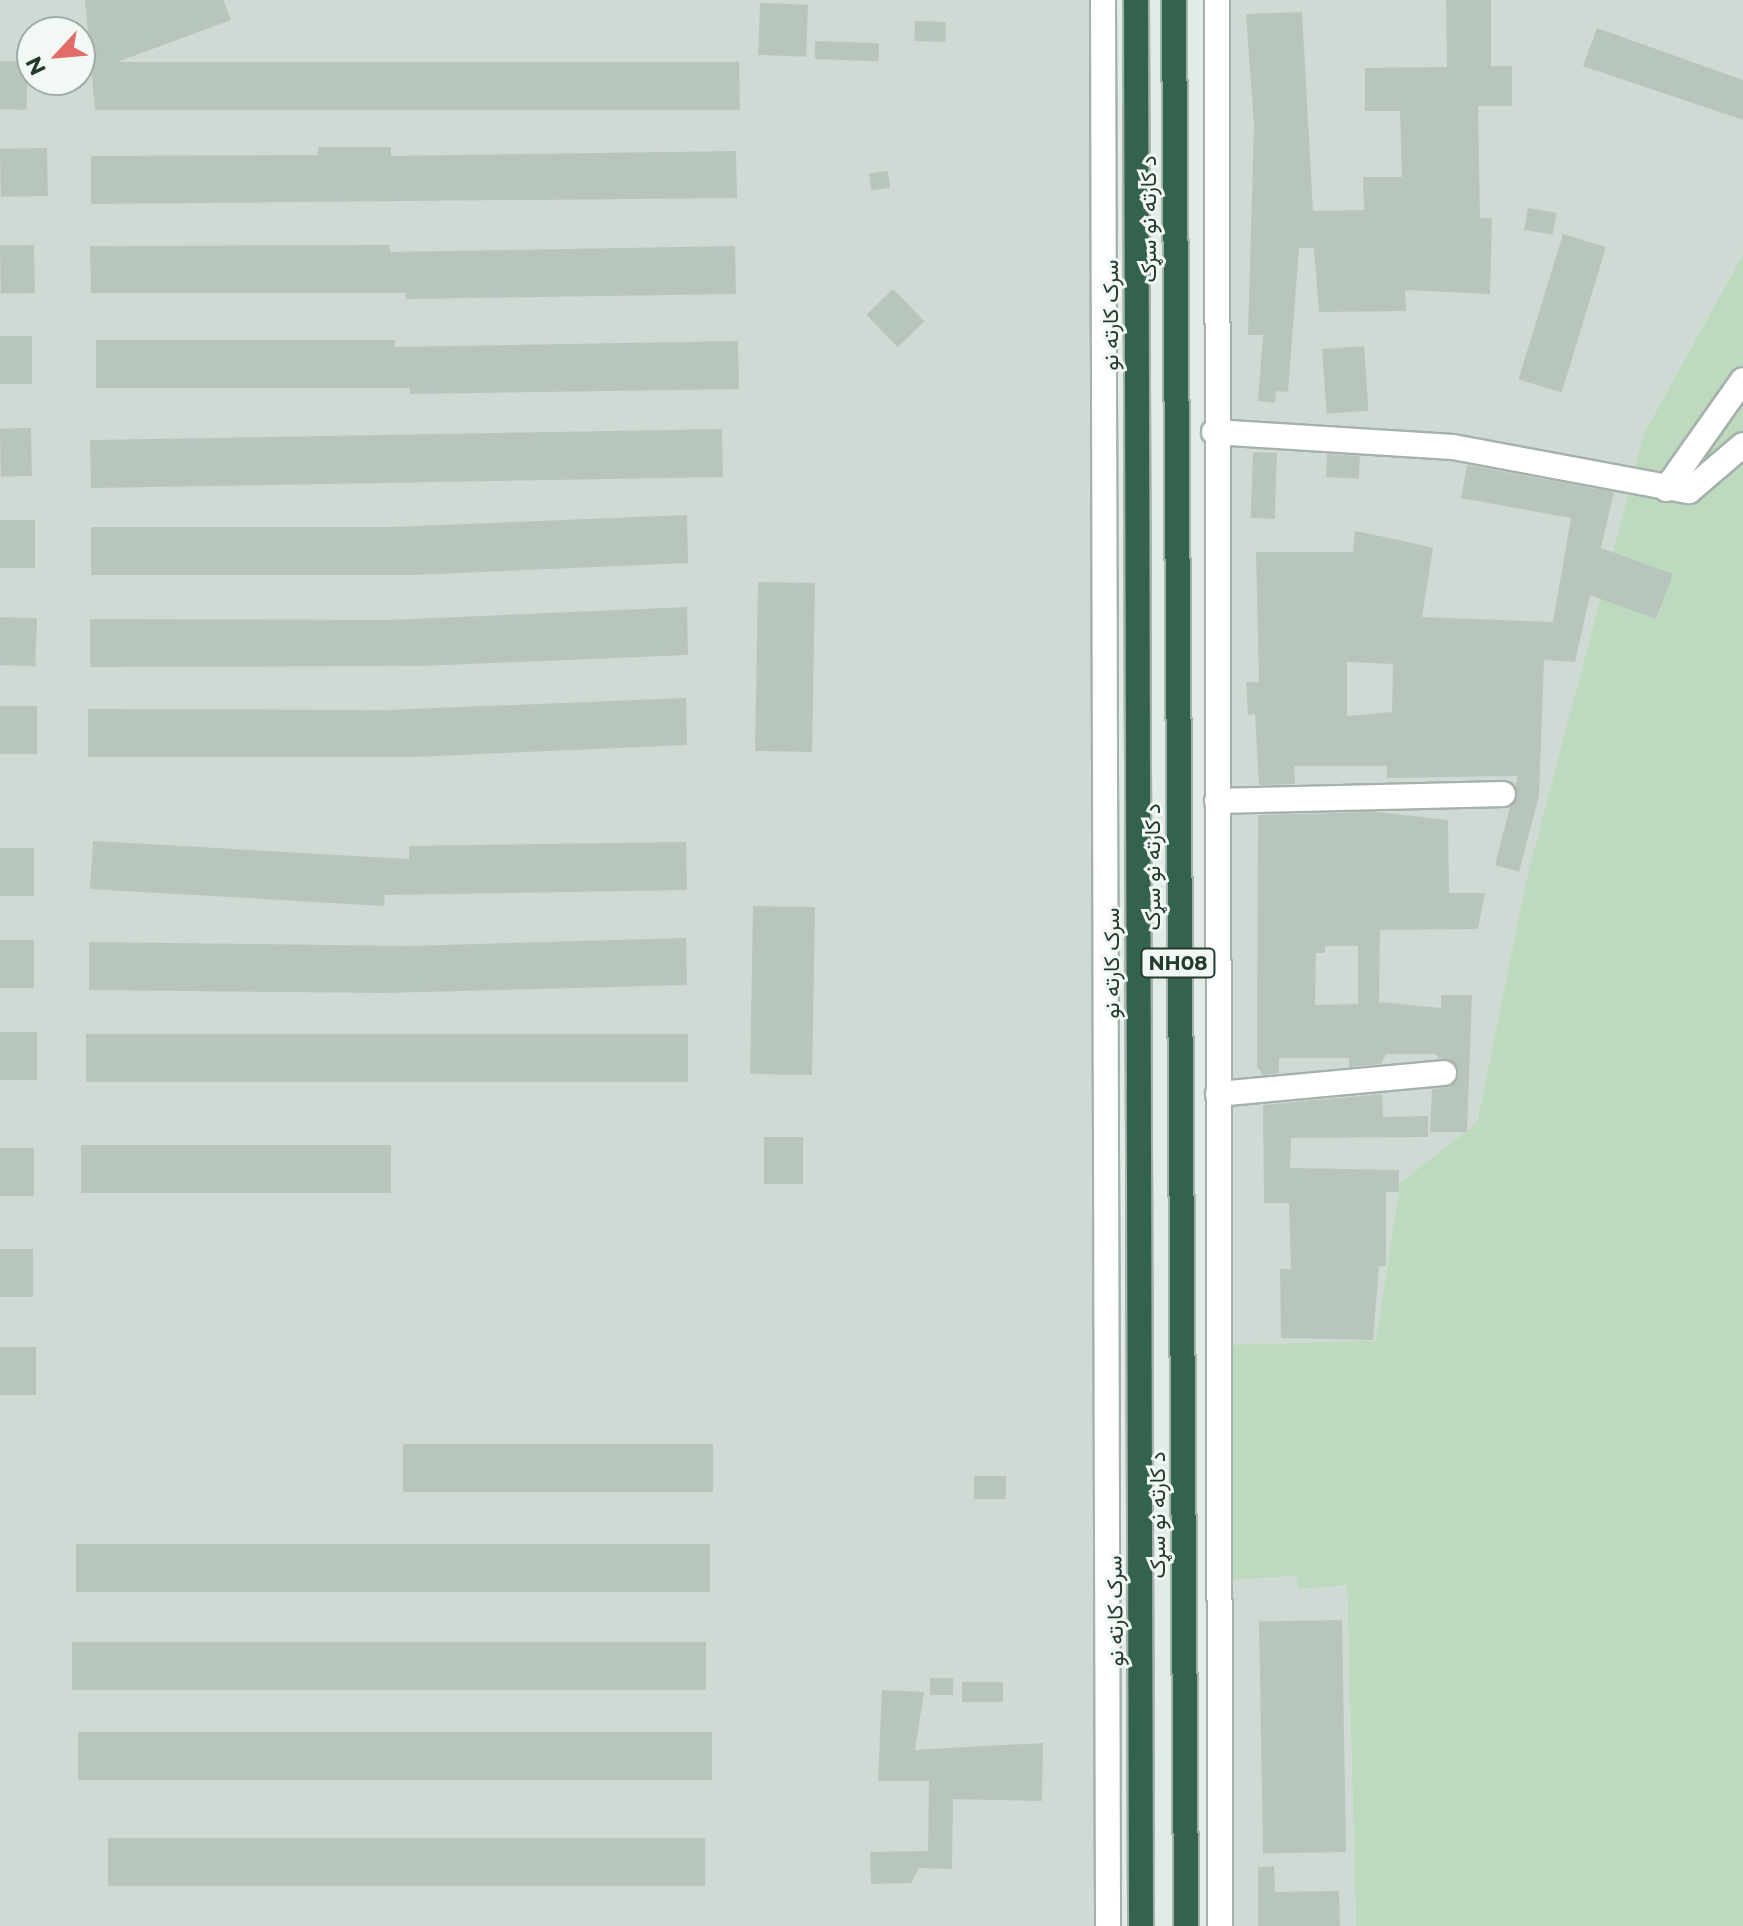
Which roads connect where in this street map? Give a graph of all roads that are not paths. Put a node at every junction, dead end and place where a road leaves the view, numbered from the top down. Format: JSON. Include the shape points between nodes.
{"nodes":[{"id":1,"x":1103,"y":0,"type":"edge"},
{"id":2,"x":1136,"y":0,"type":"edge"},
{"id":3,"x":1174,"y":0,"type":"edge"},
{"id":4,"x":1217,"y":0,"type":"edge"},
{"id":5,"x":1175,"y":169,"type":"junction"},
{"id":6,"x":1137,"y":172,"type":"junction"},
{"id":7,"x":1743,"y":380,"type":"edge"},
{"id":8,"x":1214,"y":432,"type":"junction"},
{"id":9,"x":1743,"y":445,"type":"edge"},
{"id":10,"x":1666,"y":489,"type":"junction"},
{"id":11,"x":1503,"y":794,"type":"dead end"},
{"id":12,"x":1217,"y":801,"type":"junction"},
{"id":13,"x":1444,"y":1073,"type":"dead end"},
{"id":14,"x":1218,"y":1094,"type":"junction"},
{"id":15,"x":1184,"y":1674,"type":"junction"},
{"id":16,"x":1142,"y":1678,"type":"junction"},
{"id":17,"x":1108,"y":1926,"type":"edge"},
{"id":18,"x":1141,"y":1926,"type":"edge"},
{"id":19,"x":1186,"y":1926,"type":"edge"},
{"id":20,"x":1220,"y":1926,"type":"edge"}],
"edges":[{"from":1,"to":17,"type":"street"},
{"from":2,"to":6,"type":"highway","name":"سرک کارته نو","number":"NH08"},
{"from":3,"to":5,"type":"highway","name":"د کارته نو سړک","number":"NH08"},
{"from":4,"to":8,"type":"street"},
{"from":5,"to":6,"type":"highway"},
{"from":5,"to":15,"type":"highway","name":"د کارته نو سړک","number":"NH08"},
{"from":6,"to":16,"type":"highway","name":"سرک کارته نو","number":"NH08"},
{"from":7,"to":10,"type":"street"},
{"from":8,"to":10,"type":"street","via":[[1453,447]]},
{"from":8,"to":12,"type":"street"},
{"from":9,"to":10,"type":"street","via":[[1689,491]]},
{"from":11,"to":12,"type":"street"},
{"from":12,"to":14,"type":"street"},
{"from":13,"to":14,"type":"street"},
{"from":14,"to":20,"type":"street"},
{"from":15,"to":16,"type":"highway"},
{"from":15,"to":19,"type":"highway","name":"د کارته نو سړک","number":"NH08"},
{"from":16,"to":18,"type":"highway","name":"سرک کارته نو","number":"NH08"}]}
